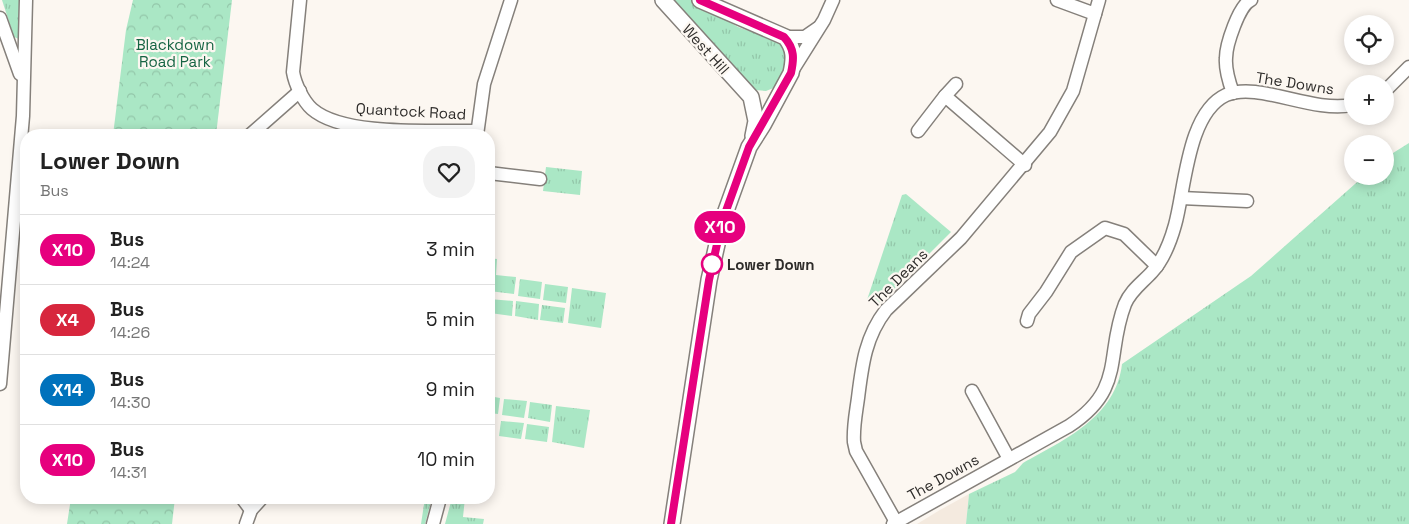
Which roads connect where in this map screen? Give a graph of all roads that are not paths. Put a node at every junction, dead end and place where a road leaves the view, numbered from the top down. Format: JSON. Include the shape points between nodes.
{"nodes":[{"id":1,"x":26,"y":0,"type":"edge"},
{"id":2,"x":300,"y":0,"type":"edge"},
{"id":3,"x":511,"y":0,"type":"edge"},
{"id":4,"x":663,"y":0,"type":"edge"},
{"id":5,"x":700,"y":0,"type":"edge"},
{"id":6,"x":833,"y":0,"type":"edge"},
{"id":7,"x":1057,"y":0,"type":"edge"},
{"id":8,"x":1099,"y":0,"type":"edge"},
{"id":9,"x":1248,"y":1,"type":"edge"},
{"id":10,"x":1095,"y":14,"type":"junction"},
{"id":11,"x":0,"y":18,"type":"edge"},
{"id":12,"x":824,"y":20,"type":"junction"},
{"id":13,"x":784,"y":37,"type":"junction"},
{"id":14,"x":1409,"y":67,"type":"edge"},
{"id":15,"x":789,"y":77,"type":"junction"},
{"id":16,"x":1394,"y":82,"type":"edge"},
{"id":17,"x":956,"y":84,"type":"dead end"},
{"id":18,"x":23,"y":91,"type":"junction"},
{"id":19,"x":300,"y":91,"type":"junction"},
{"id":20,"x":1232,"y":93,"type":"junction"},
{"id":21,"x":751,"y":96,"type":"junction"},
{"id":22,"x":945,"y":96,"type":"junction"},
{"id":23,"x":1344,"y":105,"type":"edge"},
{"id":24,"x":257,"y":129,"type":"edge"},
{"id":25,"x":376,"y":129,"type":"edge"},
{"id":26,"x":478,"y":129,"type":"edge"},
{"id":27,"x":918,"y":131,"type":"dead end"},
{"id":28,"x":753,"y":138,"type":"junction"},
{"id":29,"x":1025,"y":164,"type":"junction"},
{"id":30,"x":495,"y":173,"type":"edge"},
{"id":31,"x":540,"y":179,"type":"dead end"},
{"id":32,"x":1181,"y":198,"type":"junction"},
{"id":33,"x":1240,"y":205,"type":"dead end"},
{"id":34,"x":1157,"y":266,"type":"junction"},
{"id":35,"x":1026,"y":314,"type":"dead end"},
{"id":36,"x":0,"y":375,"type":"edge"},
{"id":37,"x":0,"y":384,"type":"edge"},
{"id":38,"x":972,"y":391,"type":"dead end"},
{"id":39,"x":1009,"y":459,"type":"junction"},
{"id":40,"x":246,"y":504,"type":"edge"},
{"id":41,"x":256,"y":504,"type":"edge"},
{"id":42,"x":438,"y":504,"type":"edge"},
{"id":43,"x":251,"y":510,"type":"junction"},
{"id":44,"x":895,"y":523,"type":"edge"},
{"id":45,"x":246,"y":524,"type":"edge"},
{"id":46,"x":433,"y":524,"type":"edge"},
{"id":47,"x":672,"y":524,"type":"edge"}],
"edges":[{"from":1,"to":18,"type":"street"},
{"from":2,"to":19,"type":"street","name":"Quantock Road","via":[[293,72]]},
{"from":3,"to":26,"type":"street","via":[[484,84]]},
{"from":4,"to":21,"type":"street","name":"West Hill"},
{"from":5,"to":13,"type":"street","name":"West Hill"},
{"from":6,"to":12,"type":"street"},
{"from":7,"to":10,"type":"street"},
{"from":8,"to":10,"type":"street","name":"The Deans"},
{"from":9,"to":20,"type":"street","via":[[1240,12],[1226,50]]},
{"from":10,"to":29,"type":"street","name":"The Deans","via":[[1069,100]]},
{"from":11,"to":18,"type":"street"},
{"from":12,"to":13,"type":"street","name":"West Hill","via":[[817,30],[805,37]]},
{"from":12,"to":15,"type":"street"},
{"from":13,"to":15,"type":"street","via":[[794,55]]},
{"from":14,"to":16,"type":"street"},
{"from":15,"to":21,"type":"street","via":[[770,94]]},
{"from":15,"to":28,"type":"street"},
{"from":17,"to":22,"type":"street"},
{"from":18,"to":36,"type":"street"},
{"from":19,"to":24,"type":"street"},
{"from":19,"to":25,"type":"street","name":"Quantock Road","via":[[312,109],[329,118],[352,126]]},
{"from":20,"to":23,"type":"street","name":"The Downs","via":[[1253,92],[1323,106]]},
{"from":20,"to":32,"type":"street","name":"The Downs","via":[[1215,104],[1200,126],[1188,160]]},
{"from":21,"to":28,"type":"street","via":[[756,121]]},
{"from":22,"to":27,"type":"street"},
{"from":22,"to":29,"type":"street"},
{"from":28,"to":47,"type":"street","via":[[728,200],[716,244]]},
{"from":29,"to":44,"type":"street","name":"The Deans","via":[[961,238],[886,310],[867,343],[861,368],[854,442]]},
{"from":30,"to":31,"type":"street"},
{"from":32,"to":33,"type":"street"},
{"from":32,"to":34,"type":"street","name":"The Downs","via":[[1170,241]]},
{"from":34,"to":35,"type":"street","via":[[1128,237],[1113,227],[1105,228],[1073,249],[1046,292]]},
{"from":34,"to":39,"type":"street","name":"The Downs","via":[[1127,300],[1119,322],[1113,367],[1098,400],[1076,421]]},
{"from":36,"to":37,"type":"street"},
{"from":38,"to":39,"type":"street"},
{"from":39,"to":44,"type":"street","name":"The Downs"},
{"from":40,"to":43,"type":"street"},
{"from":41,"to":43,"type":"street"},
{"from":42,"to":46,"type":"street"},
{"from":43,"to":45,"type":"street"}]}
